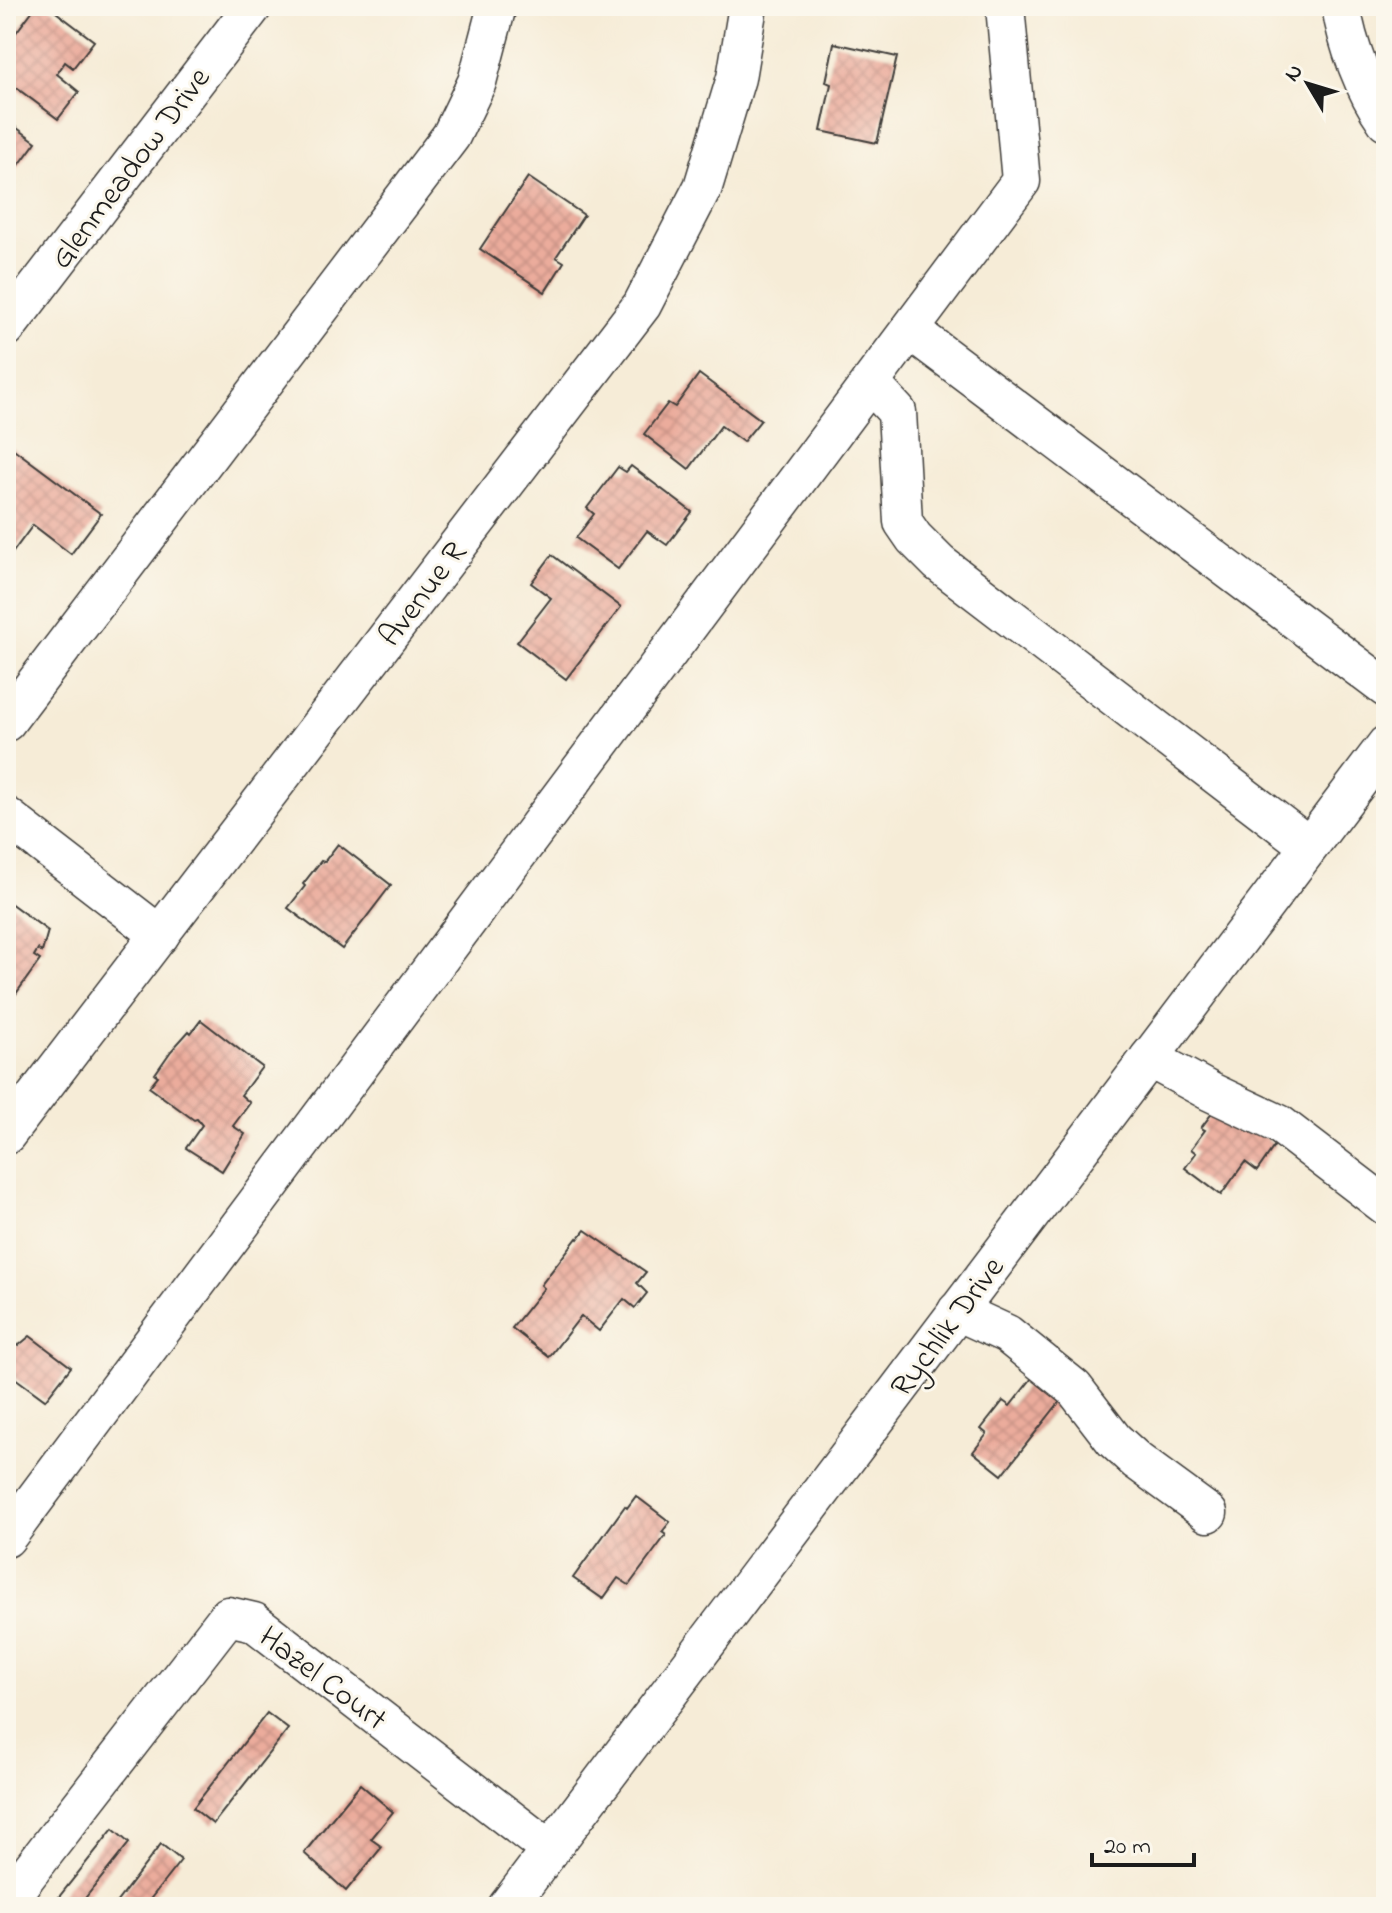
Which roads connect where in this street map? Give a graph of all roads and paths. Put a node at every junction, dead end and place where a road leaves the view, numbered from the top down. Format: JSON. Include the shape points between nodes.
{"nodes":[{"id":1,"x":253,"y":6,"type":"edge"},
{"id":2,"x":497,"y":6,"type":"edge"},
{"id":3,"x":748,"y":6,"type":"edge"},
{"id":4,"x":1005,"y":6,"type":"edge"},
{"id":5,"x":1341,"y":6,"type":"edge"},
{"id":6,"x":1386,"y":121,"type":"edge"},
{"id":7,"x":6,"y":328,"type":"edge"},
{"id":8,"x":910,"y":330,"type":"junction"},
{"id":9,"x":870,"y":383,"type":"junction"},
{"id":10,"x":1386,"y":688,"type":"edge"},
{"id":11,"x":6,"y":722,"type":"edge"},
{"id":12,"x":1386,"y":745,"type":"edge"},
{"id":13,"x":6,"y":816,"type":"edge"},
{"id":14,"x":1309,"y":846,"type":"junction"},
{"id":15,"x":160,"y":935,"type":"junction"},
{"id":16,"x":1149,"y":1058,"type":"junction"},
{"id":17,"x":6,"y":1135,"type":"edge"},
{"id":18,"x":1386,"y":1206,"type":"edge"},
{"id":19,"x":957,"y":1311,"type":"junction"},
{"id":20,"x":1208,"y":1513,"type":"dead end"},
{"id":21,"x":6,"y":1538,"type":"edge"},
{"id":22,"x":550,"y":1850,"type":"junction"},
{"id":23,"x":6,"y":1902,"type":"edge"},
{"id":24,"x":507,"y":1907,"type":"edge"}],
"edges":[{"from":1,"to":7,"type":"street","name":"Glenmeadow Drive"},
{"from":2,"to":11,"type":"street","via":[[477,82],[451,136]]},
{"from":3,"to":15,"type":"street","name":"Avenue R","via":[[736,78],[703,187],[642,305]]},
{"from":4,"to":8,"type":"street","via":[[1021,181]]},
{"from":5,"to":6,"type":"street","via":[[1362,74]]},
{"from":8,"to":9,"type":"street"},
{"from":8,"to":10,"type":"street"},
{"from":9,"to":14,"type":"street","via":[[897,412],[903,522],[914,538],[939,563]]},
{"from":9,"to":21,"type":"street"},
{"from":12,"to":14,"type":"street","name":"Rychlik Drive"},
{"from":13,"to":15,"type":"street"},
{"from":14,"to":16,"type":"street","name":"Rychlik Drive"},
{"from":15,"to":17,"type":"street","name":"Avenue R"},
{"from":16,"to":18,"type":"street","via":[[1279,1124]]},
{"from":16,"to":19,"type":"street","name":"Rychlik Drive"},
{"from":19,"to":20,"type":"street","via":[[1007,1334],[1074,1388],[1137,1461]]},
{"from":19,"to":22,"type":"street","name":"Rychlik Drive"},
{"from":22,"to":23,"type":"street","name":"Hazel Court","via":[[254,1622],[228,1616]]},
{"from":22,"to":24,"type":"street","name":"Rychlik Drive"}]}
